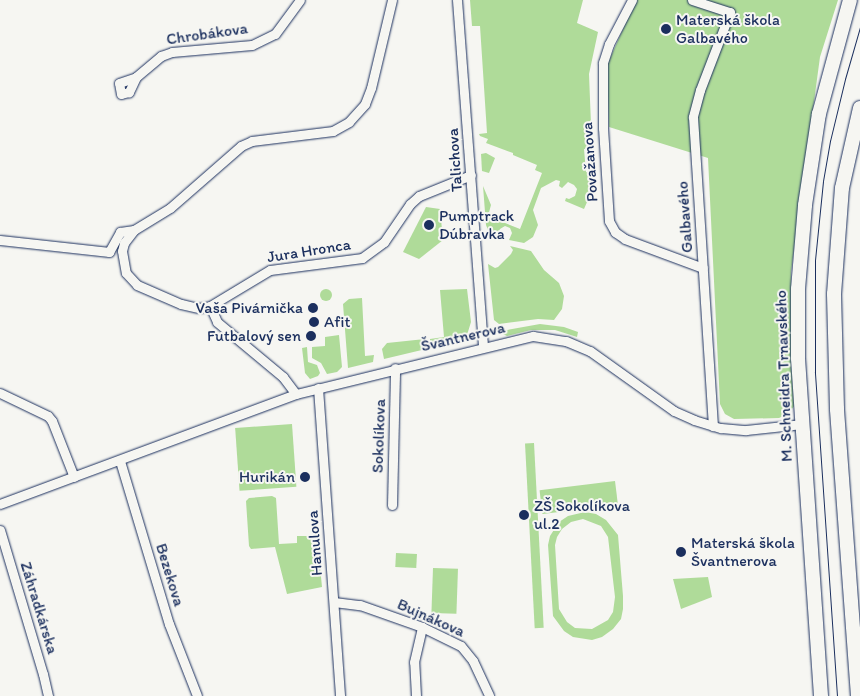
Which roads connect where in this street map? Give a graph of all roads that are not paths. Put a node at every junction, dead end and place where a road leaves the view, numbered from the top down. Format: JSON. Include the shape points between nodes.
{"nodes":[{"id":1,"x":300,"y":0,"type":"edge"},
{"id":2,"x":392,"y":0,"type":"edge"},
{"id":3,"x":457,"y":0,"type":"edge"},
{"id":4,"x":632,"y":0,"type":"edge"},
{"id":5,"x":692,"y":0,"type":"edge"},
{"id":6,"x":850,"y":0,"type":"edge"},
{"id":7,"x":136,"y":77,"type":"dead end"},
{"id":8,"x":860,"y":108,"type":"edge"},
{"id":9,"x":471,"y":175,"type":"junction"},
{"id":10,"x":134,"y":230,"type":"junction"},
{"id":11,"x":0,"y":240,"type":"edge"},
{"id":12,"x":703,"y":268,"type":"junction"},
{"id":13,"x":210,"y":306,"type":"junction"},
{"id":14,"x":483,"y":347,"type":"junction"},
{"id":15,"x":396,"y":368,"type":"junction"},
{"id":16,"x":318,"y":388,"type":"junction"},
{"id":17,"x":0,"y":393,"type":"edge"},
{"id":18,"x":296,"y":394,"type":"junction"},
{"id":19,"x":803,"y":424,"type":"junction"},
{"id":20,"x":713,"y":426,"type":"junction"},
{"id":21,"x":120,"y":461,"type":"junction"},
{"id":22,"x":74,"y":477,"type":"junction"},
{"id":23,"x":0,"y":504,"type":"edge"},
{"id":24,"x":392,"y":505,"type":"dead end"},
{"id":25,"x":0,"y":530,"type":"edge"},
{"id":26,"x":334,"y":602,"type":"junction"},
{"id":27,"x":422,"y":628,"type":"junction"},
{"id":28,"x":48,"y":696,"type":"edge"},
{"id":29,"x":197,"y":696,"type":"edge"},
{"id":30,"x":340,"y":696,"type":"edge"},
{"id":31,"x":416,"y":696,"type":"edge"},
{"id":32,"x":489,"y":696,"type":"edge"},
{"id":33,"x":821,"y":696,"type":"edge"},
{"id":34,"x":858,"y":696,"type":"edge"}],
"edges":[{"from":1,"to":7,"type":"street","name":"Chrobákova","via":[[275,34],[252,45],[172,52],[161,56]]},
{"from":2,"to":10,"type":"street","via":[[371,88],[364,104],[349,122],[333,130],[246,144],[170,208]]},
{"from":3,"to":9,"type":"street","name":"Talichova"},
{"from":4,"to":12,"type":"street","name":"Považanova","via":[[612,36],[603,62],[603,128],[610,221],[615,232],[625,239]]},
{"from":5,"to":12,"type":"street","name":"Galbavého","via":[[730,12],[700,90],[694,117]]},
{"from":6,"to":19,"type":"main road","name":"M. Schneidra Trnavského","via":[[819,114],[805,205],[798,289],[798,358]]},
{"from":8,"to":34,"type":"main road","via":[[842,188],[834,319],[837,410]]},
{"from":9,"to":13,"type":"street","name":"Jura Hronca","via":[[419,196],[384,242],[362,258],[270,270]]},
{"from":9,"to":14,"type":"street","name":"Talichova"},
{"from":10,"to":11,"type":"street","via":[[120,232],[110,252]]},
{"from":10,"to":13,"type":"street","via":[[122,251],[126,273],[134,282],[190,307]]},
{"from":12,"to":20,"type":"street","name":"Galbavého"},
{"from":13,"to":18,"type":"street","via":[[217,322],[283,377]]},
{"from":14,"to":15,"type":"street","name":"Švantnerova"},
{"from":14,"to":20,"type":"street","name":"Švantnerova","via":[[533,336],[572,343],[602,359],[674,411]]},
{"from":15,"to":16,"type":"street","name":"Švantnerova"},
{"from":15,"to":24,"type":"street","name":"Sokolíkova"},
{"from":16,"to":18,"type":"street","name":"Švantnerova"},
{"from":16,"to":26,"type":"street","name":"Hanulova"},
{"from":17,"to":22,"type":"street","via":[[48,416]]},
{"from":18,"to":21,"type":"street","name":"Švantnerova"},
{"from":19,"to":20,"type":"street","name":"Švantnerova","via":[[746,430]]},
{"from":19,"to":33,"type":"main road","name":"M. Schneidra Trnavského"},
{"from":21,"to":22,"type":"street","name":"Švantnerova"},
{"from":21,"to":29,"type":"street","name":"Bezekova","via":[[170,624]]},
{"from":22,"to":23,"type":"street","name":"Švantnerova"},
{"from":25,"to":28,"type":"street","name":"Záhradkárska"},
{"from":26,"to":27,"type":"street","name":"Bujnákova","via":[[360,605]]},
{"from":26,"to":30,"type":"street","name":"Hanulova"},
{"from":27,"to":31,"type":"street","via":[[414,662]]},
{"from":27,"to":32,"type":"street","name":"Bujnákova","via":[[461,646],[473,660]]}]}
